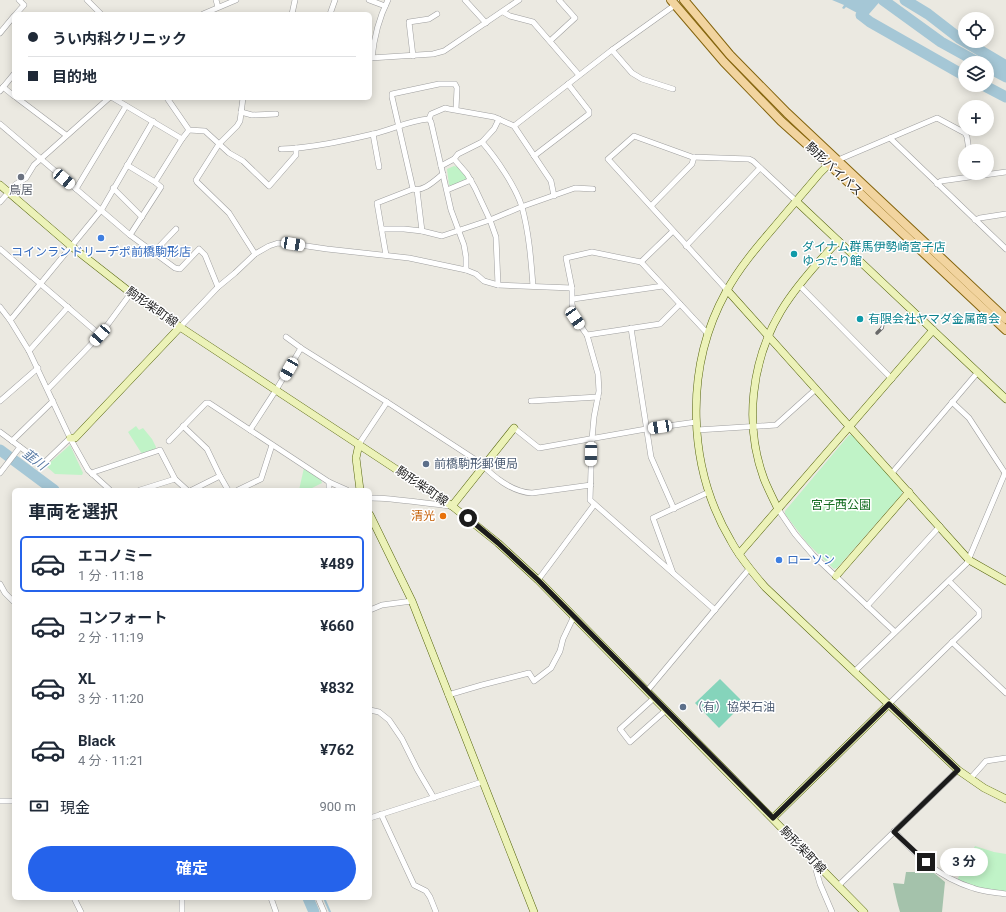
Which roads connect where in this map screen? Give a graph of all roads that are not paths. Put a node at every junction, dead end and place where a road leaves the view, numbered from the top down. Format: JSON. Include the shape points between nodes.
{"nodes":[{"id":1,"x":19,"y":0,"type":"edge"},
{"id":2,"x":87,"y":0,"type":"edge"},
{"id":3,"x":216,"y":0,"type":"edge"},
{"id":4,"x":236,"y":0,"type":"edge"},
{"id":5,"x":295,"y":0,"type":"edge"},
{"id":6,"x":335,"y":0,"type":"edge"},
{"id":7,"x":369,"y":0,"type":"edge"},
{"id":8,"x":388,"y":0,"type":"edge"},
{"id":9,"x":465,"y":0,"type":"edge"},
{"id":10,"x":519,"y":0,"type":"edge"},
{"id":11,"x":559,"y":0,"type":"edge"},
{"id":12,"x":684,"y":0,"type":"edge"},
{"id":13,"x":673,"y":2,"type":"edge"},
{"id":14,"x":385,"y":6,"type":"junction"},
{"id":15,"x":218,"y":7,"type":"junction"},
{"id":16,"x":18,"y":12,"type":"edge"},
{"id":17,"x":99,"y":12,"type":"edge"},
{"id":18,"x":207,"y":12,"type":"edge"},
{"id":19,"x":292,"y":12,"type":"edge"},
{"id":20,"x":331,"y":12,"type":"edge"},
{"id":21,"x":503,"y":12,"type":"junction"},
{"id":22,"x":437,"y":14,"type":"dead end"},
{"id":23,"x":12,"y":18,"type":"edge"},
{"id":24,"x":486,"y":23,"type":"junction"},
{"id":25,"x":0,"y":33,"type":"edge"},
{"id":26,"x":550,"y":41,"type":"junction"},
{"id":27,"x":612,"y":50,"type":"junction"},
{"id":28,"x":372,"y":53,"type":"edge"},
{"id":29,"x":413,"y":56,"type":"junction"},
{"id":30,"x":372,"y":58,"type":"edge"},
{"id":31,"x":580,"y":75,"type":"junction"},
{"id":32,"x":12,"y":76,"type":"edge"},
{"id":33,"x":568,"y":84,"type":"junction"},
{"id":34,"x":2,"y":89,"type":"edge"},
{"id":35,"x":673,"y":89,"type":"dead end"},
{"id":36,"x":12,"y":95,"type":"edge"},
{"id":37,"x":20,"y":100,"type":"edge"},
{"id":38,"x":107,"y":100,"type":"edge"},
{"id":39,"x":116,"y":100,"type":"edge"},
{"id":40,"x":168,"y":100,"type":"edge"},
{"id":41,"x":242,"y":100,"type":"edge"},
{"id":42,"x":126,"y":106,"type":"junction"},
{"id":43,"x":456,"y":110,"type":"junction"},
{"id":44,"x":241,"y":112,"type":"junction"},
{"id":45,"x":276,"y":114,"type":"dead end"},
{"id":46,"x":430,"y":119,"type":"junction"},
{"id":47,"x":499,"y":119,"type":"junction"},
{"id":48,"x":153,"y":121,"type":"junction"},
{"id":49,"x":0,"y":124,"type":"edge"},
{"id":50,"x":399,"y":126,"type":"junction"},
{"id":51,"x":514,"y":126,"type":"junction"},
{"id":52,"x":189,"y":130,"type":"junction"},
{"id":53,"x":374,"y":134,"type":"junction"},
{"id":54,"x":66,"y":135,"type":"junction"},
{"id":55,"x":890,"y":138,"type":"junction"},
{"id":56,"x":182,"y":139,"type":"junction"},
{"id":57,"x":482,"y":142,"type":"junction"},
{"id":58,"x":219,"y":144,"type":"junction"},
{"id":59,"x":968,"y":144,"type":"edge"},
{"id":60,"x":296,"y":148,"type":"junction"},
{"id":61,"x":281,"y":149,"type":"dead end"},
{"id":62,"x":534,"y":156,"type":"junction"},
{"id":63,"x":694,"y":157,"type":"junction"},
{"id":64,"x":40,"y":158,"type":"junction"},
{"id":65,"x":454,"y":159,"type":"junction"},
{"id":66,"x":838,"y":160,"type":"junction"},
{"id":67,"x":830,"y":164,"type":"junction"},
{"id":68,"x":127,"y":165,"type":"junction"},
{"id":69,"x":379,"y":166,"type":"dead end"},
{"id":70,"x":441,"y":166,"type":"junction"},
{"id":71,"x":760,"y":168,"type":"junction"},
{"id":72,"x":1006,"y":172,"type":"edge"},
{"id":73,"x":994,"y":173,"type":"edge"},
{"id":74,"x":443,"y":174,"type":"junction"},
{"id":75,"x":958,"y":178,"type":"edge"},
{"id":76,"x":471,"y":180,"type":"junction"},
{"id":77,"x":155,"y":182,"type":"junction"},
{"id":78,"x":937,"y":184,"type":"junction"},
{"id":79,"x":0,"y":185,"type":"edge"},
{"id":80,"x":113,"y":188,"type":"junction"},
{"id":81,"x":76,"y":189,"type":"junction"},
{"id":82,"x":593,"y":189,"type":"dead end"},
{"id":83,"x":415,"y":190,"type":"junction"},
{"id":84,"x":447,"y":190,"type":"junction"},
{"id":85,"x":8,"y":192,"type":"junction"},
{"id":86,"x":554,"y":196,"type":"junction"},
{"id":87,"x":796,"y":201,"type":"junction"},
{"id":88,"x":0,"y":202,"type":"edge"},
{"id":89,"x":651,"y":206,"type":"junction"},
{"id":90,"x":521,"y":207,"type":"junction"},
{"id":91,"x":102,"y":209,"type":"junction"},
{"id":92,"x":1006,"y":214,"type":"edge"},
{"id":93,"x":142,"y":217,"type":"junction"},
{"id":94,"x":490,"y":220,"type":"junction"},
{"id":95,"x":975,"y":220,"type":"junction"},
{"id":96,"x":382,"y":229,"type":"junction"},
{"id":97,"x":176,"y":230,"type":"dead end"},
{"id":98,"x":422,"y":230,"type":"junction"},
{"id":99,"x":459,"y":231,"type":"junction"},
{"id":100,"x":673,"y":231,"type":"junction"},
{"id":101,"x":130,"y":235,"type":"junction"},
{"id":102,"x":838,"y":241,"type":"junction"},
{"id":103,"x":71,"y":246,"type":"junction"},
{"id":104,"x":686,"y":246,"type":"junction"},
{"id":105,"x":0,"y":249,"type":"edge"},
{"id":106,"x":1006,"y":249,"type":"edge"},
{"id":107,"x":153,"y":253,"type":"junction"},
{"id":108,"x":255,"y":254,"type":"junction"},
{"id":109,"x":386,"y":255,"type":"junction"},
{"id":110,"x":641,"y":262,"type":"junction"},
{"id":111,"x":466,"y":270,"type":"junction"},
{"id":112,"x":40,"y":284,"type":"junction"},
{"id":113,"x":498,"y":285,"type":"junction"},
{"id":114,"x":799,"y":285,"type":"junction"},
{"id":115,"x":533,"y":286,"type":"junction"},
{"id":116,"x":662,"y":286,"type":"junction"},
{"id":117,"x":218,"y":287,"type":"junction"},
{"id":118,"x":572,"y":288,"type":"junction"},
{"id":119,"x":727,"y":290,"type":"junction"},
{"id":120,"x":132,"y":293,"type":"junction"},
{"id":121,"x":573,"y":299,"type":"junction"},
{"id":122,"x":680,"y":304,"type":"junction"},
{"id":123,"x":0,"y":307,"type":"edge"},
{"id":124,"x":68,"y":307,"type":"junction"},
{"id":125,"x":1006,"y":319,"type":"edge"},
{"id":126,"x":10,"y":320,"type":"junction"},
{"id":127,"x":180,"y":327,"type":"junction"},
{"id":128,"x":631,"y":328,"type":"junction"},
{"id":129,"x":933,"y":330,"type":"junction"},
{"id":130,"x":1006,"y":330,"type":"edge"},
{"id":131,"x":708,"y":334,"type":"junction"},
{"id":132,"x":100,"y":335,"type":"junction"},
{"id":133,"x":587,"y":335,"type":"junction"},
{"id":134,"x":768,"y":336,"type":"junction"},
{"id":135,"x":286,"y":337,"type":"dead end"},
{"id":136,"x":301,"y":348,"type":"junction"},
{"id":137,"x":29,"y":351,"type":"junction"},
{"id":138,"x":38,"y":368,"type":"junction"},
{"id":139,"x":978,"y":372,"type":"junction"},
{"id":140,"x":892,"y":379,"type":"junction"},
{"id":141,"x":48,"y":389,"type":"junction"},
{"id":142,"x":816,"y":389,"type":"junction"},
{"id":143,"x":276,"y":390,"type":"junction"},
{"id":144,"x":598,"y":397,"type":"junction"},
{"id":145,"x":1006,"y":399,"type":"edge"},
{"id":146,"x":0,"y":401,"type":"edge"},
{"id":147,"x":53,"y":401,"type":"junction"},
{"id":148,"x":531,"y":401,"type":"dead end"},
{"id":149,"x":387,"y":402,"type":"junction"},
{"id":150,"x":952,"y":402,"type":"junction"},
{"id":151,"x":696,"y":422,"type":"junction"},
{"id":152,"x":183,"y":426,"type":"junction"},
{"id":153,"x":753,"y":426,"type":"junction"},
{"id":154,"x":850,"y":427,"type":"junction"},
{"id":155,"x":514,"y":428,"type":"joint"},
{"id":156,"x":646,"y":429,"type":"junction"},
{"id":157,"x":250,"y":430,"type":"junction"},
{"id":158,"x":697,"y":430,"type":"junction"},
{"id":159,"x":0,"y":432,"type":"edge"},
{"id":160,"x":70,"y":438,"type":"junction"},
{"id":161,"x":592,"y":439,"type":"junction"},
{"id":162,"x":12,"y":440,"type":"junction"},
{"id":163,"x":169,"y":441,"type":"dead end"},
{"id":164,"x":359,"y":444,"type":"junction"},
{"id":165,"x":272,"y":445,"type":"junction"},
{"id":166,"x":20,"y":447,"type":"junction"},
{"id":167,"x":483,"y":466,"type":"junction"},
{"id":168,"x":0,"y":473,"type":"edge"},
{"id":169,"x":892,"y":473,"type":"junction"},
{"id":170,"x":1005,"y":473,"type":"edge"},
{"id":171,"x":92,"y":474,"type":"junction"},
{"id":172,"x":220,"y":476,"type":"junction"},
{"id":173,"x":175,"y":479,"type":"junction"},
{"id":174,"x":329,"y":482,"type":"junction"},
{"id":175,"x":591,"y":485,"type":"junction"},
{"id":176,"x":108,"y":488,"type":"edge"},
{"id":177,"x":146,"y":488,"type":"edge"},
{"id":178,"x":185,"y":488,"type":"edge"},
{"id":179,"x":196,"y":488,"type":"edge"},
{"id":180,"x":227,"y":488,"type":"edge"},
{"id":181,"x":242,"y":488,"type":"edge"},
{"id":182,"x":329,"y":488,"type":"edge"},
{"id":183,"x":342,"y":488,"type":"edge"},
{"id":184,"x":360,"y":488,"type":"edge"},
{"id":185,"x":709,"y":492,"type":"junction"},
{"id":186,"x":909,"y":492,"type":"junction"},
{"id":187,"x":372,"y":498,"type":"edge"},
{"id":188,"x":594,"y":505,"type":"junction"},
{"id":189,"x":452,"y":506,"type":"junction"},
{"id":190,"x":674,"y":509,"type":"junction"},
{"id":191,"x":778,"y":509,"type":"junction"},
{"id":192,"x":372,"y":521,"type":"edge"},
{"id":193,"x":940,"y":526,"type":"junction"},
{"id":194,"x":739,"y":554,"type":"junction"},
{"id":195,"x":969,"y":560,"type":"junction"},
{"id":196,"x":749,"y":569,"type":"junction"},
{"id":197,"x":674,"y":574,"type":"junction"},
{"id":198,"x":836,"y":576,"type":"junction"},
{"id":199,"x":538,"y":580,"type":"junction"},
{"id":200,"x":949,"y":580,"type":"junction"},
{"id":201,"x":1006,"y":581,"type":"edge"},
{"id":202,"x":0,"y":584,"type":"edge"},
{"id":203,"x":12,"y":600,"type":"edge"},
{"id":204,"x":412,"y":602,"type":"junction"},
{"id":205,"x":867,"y":606,"type":"junction"},
{"id":206,"x":372,"y":609,"type":"edge"},
{"id":207,"x":715,"y":610,"type":"junction"},
{"id":208,"x":574,"y":616,"type":"junction"},
{"id":209,"x":895,"y":632,"type":"junction"},
{"id":210,"x":952,"y":642,"type":"junction"},
{"id":211,"x":854,"y":672,"type":"junction"},
{"id":212,"x":647,"y":691,"type":"junction"},
{"id":213,"x":1006,"y":693,"type":"edge"},
{"id":214,"x":448,"y":695,"type":"junction"},
{"id":215,"x":654,"y":698,"type":"junction"},
{"id":216,"x":889,"y":704,"type":"junction"},
{"id":217,"x":372,"y":710,"type":"edge"},
{"id":218,"x":666,"y":710,"type":"junction"},
{"id":219,"x":1006,"y":758,"type":"edge"},
{"id":220,"x":958,"y":770,"type":"junction"},
{"id":221,"x":970,"y":779,"type":"junction"},
{"id":222,"x":482,"y":782,"type":"junction"},
{"id":223,"x":434,"y":798,"type":"junction"},
{"id":224,"x":1006,"y":799,"type":"edge"},
{"id":225,"x":0,"y":801,"type":"edge"},
{"id":226,"x":12,"y":801,"type":"edge"},
{"id":227,"x":381,"y":814,"type":"junction"},
{"id":228,"x":372,"y":817,"type":"edge"},
{"id":229,"x":773,"y":818,"type":"junction"},
{"id":230,"x":894,"y":832,"type":"junction"},
{"id":231,"x":818,"y":865,"type":"junction"},
{"id":232,"x":838,"y":886,"type":"junction"},
{"id":233,"x":1006,"y":894,"type":"edge"},
{"id":234,"x":75,"y":900,"type":"edge"},
{"id":235,"x":182,"y":900,"type":"edge"},
{"id":236,"x":272,"y":900,"type":"edge"},
{"id":237,"x":319,"y":900,"type":"edge"},
{"id":238,"x":81,"y":912,"type":"edge"},
{"id":239,"x":182,"y":912,"type":"edge"},
{"id":240,"x":276,"y":912,"type":"edge"},
{"id":241,"x":324,"y":912,"type":"edge"},
{"id":242,"x":436,"y":912,"type":"edge"},
{"id":243,"x":534,"y":912,"type":"edge"},
{"id":244,"x":832,"y":912,"type":"edge"},
{"id":245,"x":864,"y":912,"type":"edge"}],
"edges":[{"from":1,"to":16,"type":"street","via":[[24,5]]},
{"from":2,"to":17,"type":"street"},
{"from":3,"to":15,"type":"street"},
{"from":4,"to":15,"type":"street"},
{"from":5,"to":19,"type":"street"},
{"from":6,"to":20,"type":"street"},
{"from":7,"to":14,"type":"street"},
{"from":8,"to":14,"type":"street"},
{"from":9,"to":24,"type":"street"},
{"from":10,"to":21,"type":"street"},
{"from":11,"to":26,"type":"street","via":[[574,18]]},
{"from":12,"to":66,"type":"main road","name":"駒形バイパス","via":[[730,54],[787,113]]},
{"from":13,"to":27,"type":"street"},
{"from":13,"to":67,"type":"main road","name":"駒形バイパス","via":[[724,62],[775,116]]},
{"from":14,"to":28,"type":"street"},
{"from":15,"to":18,"type":"street"},
{"from":21,"to":24,"type":"street"},
{"from":21,"to":26,"type":"street","via":[[533,22]]},
{"from":22,"to":29,"type":"street","via":[[429,19],[410,22]]},
{"from":23,"to":25,"type":"street"},
{"from":24,"to":29,"type":"street","via":[[444,51]]},
{"from":26,"to":31,"type":"street"},
{"from":27,"to":31,"type":"street"},
{"from":27,"to":35,"type":"street","via":[[632,73]]},
{"from":29,"to":30,"type":"street"},
{"from":31,"to":33,"type":"street"},
{"from":32,"to":34,"type":"street"},
{"from":33,"to":51,"type":"street"},
{"from":33,"to":62,"type":"street","via":[[589,114]]},
{"from":34,"to":36,"type":"street"},
{"from":37,"to":54,"type":"street"},
{"from":38,"to":54,"type":"street"},
{"from":39,"to":42,"type":"street"},
{"from":40,"to":52,"type":"street"},
{"from":41,"to":44,"type":"street"},
{"from":42,"to":48,"type":"street"},
{"from":42,"to":81,"type":"street"},
{"from":43,"to":46,"type":"street","via":[[442,109],[431,114]]},
{"from":43,"to":47,"type":"street"},
{"from":43,"to":50,"type":"street","via":[[455,84],[439,84],[394,93],[392,97]]},
{"from":44,"to":45,"type":"street","via":[[252,115]]},
{"from":44,"to":58,"type":"street","via":[[240,121]]},
{"from":46,"to":50,"type":"street"},
{"from":46,"to":70,"type":"street"},
{"from":47,"to":51,"type":"street"},
{"from":47,"to":57,"type":"street"},
{"from":48,"to":56,"type":"street"},
{"from":48,"to":68,"type":"street"},
{"from":49,"to":64,"type":"street"},
{"from":50,"to":53,"type":"street"},
{"from":50,"to":83,"type":"street"},
{"from":51,"to":62,"type":"street"},
{"from":52,"to":56,"type":"street"},
{"from":52,"to":58,"type":"street","via":[[205,131]]},
{"from":53,"to":60,"type":"street"},
{"from":53,"to":69,"type":"street"},
{"from":54,"to":64,"type":"street"},
{"from":55,"to":59,"type":"street","via":[[937,118],[965,133]]},
{"from":55,"to":66,"type":"street"},
{"from":55,"to":78,"type":"street"},
{"from":56,"to":77,"type":"street"},
{"from":57,"to":65,"type":"street","via":[[458,154]]},
{"from":57,"to":90,"type":"street","via":[[507,178]]},
{"from":58,"to":60,"type":"street","via":[[243,161],[269,186],[296,155]]},
{"from":58,"to":108,"type":"street","via":[[196,180],[229,214]]},
{"from":60,"to":61,"type":"street"},
{"from":62,"to":86,"type":"street","via":[[551,181]]},
{"from":63,"to":71,"type":"street","via":[[749,159]]},
{"from":63,"to":89,"type":"street","via":[[692,164]]},
{"from":63,"to":89,"type":"street","via":[[634,136],[608,159]]},
{"from":64,"to":81,"type":"street"},
{"from":64,"to":85,"type":"street","via":[[24,180]]},
{"from":65,"to":70,"type":"street"},
{"from":65,"to":76,"type":"street"},
{"from":66,"to":67,"type":"street"},
{"from":66,"to":125,"type":"main road","name":"駒形バイパス"},
{"from":67,"to":87,"type":"street"},
{"from":67,"to":130,"type":"main road","name":"駒形バイパス"},
{"from":68,"to":77,"type":"street"},
{"from":68,"to":80,"type":"street"},
{"from":70,"to":74,"type":"street"},
{"from":71,"to":87,"type":"street"},
{"from":71,"to":104,"type":"street"},
{"from":72,"to":73,"type":"street"},
{"from":74,"to":83,"type":"street"},
{"from":74,"to":84,"type":"street"},
{"from":75,"to":78,"type":"street"},
{"from":76,"to":84,"type":"street"},
{"from":76,"to":94,"type":"street"},
{"from":77,"to":93,"type":"street","via":[[161,187]]},
{"from":78,"to":95,"type":"street"},
{"from":79,"to":85,"type":"street","name":"駒形柴町線"},
{"from":80,"to":91,"type":"street"},
{"from":80,"to":93,"type":"street"},
{"from":81,"to":91,"type":"street"},
{"from":82,"to":86,"type":"street","via":[[575,188]]},
{"from":83,"to":96,"type":"street","via":[[377,203]]},
{"from":83,"to":98,"type":"street"},
{"from":84,"to":99,"type":"street"},
{"from":85,"to":88,"type":"street"},
{"from":85,"to":103,"type":"street","name":"駒形柴町線"},
{"from":86,"to":90,"type":"street"},
{"from":87,"to":102,"type":"street"},
{"from":87,"to":119,"type":"street","via":[[753,251]]},
{"from":89,"to":100,"type":"street"},
{"from":90,"to":94,"type":"street"},
{"from":90,"to":115,"type":"street","via":[[529,240]]},
{"from":91,"to":101,"type":"street"},
{"from":91,"to":103,"type":"street"},
{"from":92,"to":95,"type":"street"},
{"from":93,"to":101,"type":"street"},
{"from":94,"to":99,"type":"street"},
{"from":94,"to":113,"type":"street","via":[[496,237]]},
{"from":95,"to":106,"type":"street"},
{"from":96,"to":98,"type":"street"},
{"from":96,"to":109,"type":"street"},
{"from":97,"to":107,"type":"street"},
{"from":98,"to":99,"type":"street","via":[[442,236]]},
{"from":99,"to":111,"type":"street","via":[[465,250]]},
{"from":100,"to":104,"type":"street"},
{"from":100,"to":110,"type":"street"},
{"from":101,"to":107,"type":"street"},
{"from":102,"to":114,"type":"street"},
{"from":102,"to":129,"type":"street"},
{"from":103,"to":112,"type":"street"},
{"from":103,"to":120,"type":"street","name":"駒形柴町線"},
{"from":104,"to":119,"type":"street"},
{"from":105,"to":112,"type":"street"},
{"from":107,"to":117,"type":"street","via":[[180,269],[199,249],[205,255]]},
{"from":108,"to":109,"type":"street","via":[[269,246],[286,243]]},
{"from":108,"to":117,"type":"street"},
{"from":109,"to":111,"type":"street"},
{"from":110,"to":116,"type":"street"},
{"from":110,"to":118,"type":"street","via":[[592,252],[566,258]]},
{"from":111,"to":113,"type":"street","via":[[484,281]]},
{"from":112,"to":124,"type":"street"},
{"from":112,"to":126,"type":"street"},
{"from":113,"to":115,"type":"street"},
{"from":114,"to":134,"type":"street"},
{"from":114,"to":140,"type":"street"},
{"from":115,"to":118,"type":"street"},
{"from":116,"to":121,"type":"street"},
{"from":116,"to":122,"type":"street"},
{"from":117,"to":127,"type":"street"},
{"from":118,"to":121,"type":"street"},
{"from":119,"to":131,"type":"street"},
{"from":119,"to":134,"type":"street"},
{"from":120,"to":127,"type":"street","name":"駒形柴町線"},
{"from":120,"to":132,"type":"street"},
{"from":121,"to":133,"type":"street","via":[[575,318]]},
{"from":122,"to":128,"type":"street","via":[[660,324]]},
{"from":122,"to":131,"type":"street"},
{"from":123,"to":126,"type":"street"},
{"from":124,"to":132,"type":"street"},
{"from":124,"to":137,"type":"street"},
{"from":126,"to":137,"type":"street"},
{"from":127,"to":143,"type":"street","name":"駒形柴町線"},
{"from":127,"to":160,"type":"street","via":[[75,438]]},
{"from":128,"to":133,"type":"street"},
{"from":128,"to":156,"type":"street"},
{"from":129,"to":139,"type":"street"},
{"from":129,"to":140,"type":"street"},
{"from":131,"to":151,"type":"street","via":[[698,379]]},
{"from":132,"to":141,"type":"street"},
{"from":133,"to":144,"type":"street","via":[[598,374]]},
{"from":134,"to":142,"type":"street"},
{"from":134,"to":153,"type":"street","via":[[757,371]]},
{"from":135,"to":136,"type":"street"},
{"from":136,"to":143,"type":"street"},
{"from":136,"to":149,"type":"street"},
{"from":137,"to":138,"type":"street"},
{"from":138,"to":141,"type":"street"},
{"from":138,"to":146,"type":"street"},
{"from":139,"to":145,"type":"street"},
{"from":139,"to":150,"type":"street"},
{"from":140,"to":154,"type":"street"},
{"from":141,"to":147,"type":"street"},
{"from":142,"to":153,"type":"street","via":[[776,425]]},
{"from":142,"to":154,"type":"street"},
{"from":143,"to":157,"type":"street"},
{"from":143,"to":164,"type":"street","name":"駒形柴町線"},
{"from":144,"to":148,"type":"street"},
{"from":144,"to":161,"type":"street"},
{"from":147,"to":160,"type":"street"},
{"from":147,"to":162,"type":"street"},
{"from":149,"to":164,"type":"street"},
{"from":149,"to":167,"type":"street"},
{"from":150,"to":169,"type":"street"},
{"from":150,"to":170,"type":"street","via":[[970,418]]},
{"from":151,"to":156,"type":"street"},
{"from":151,"to":158,"type":"street"},
{"from":152,"to":157,"type":"street","via":[[209,402]]},
{"from":152,"to":163,"type":"street"},
{"from":152,"to":172,"type":"street","via":[[207,449]]},
{"from":153,"to":158,"type":"street"},
{"from":153,"to":191,"type":"street","via":[[764,478]]},
{"from":154,"to":169,"type":"street"},
{"from":154,"to":191,"type":"street"},
{"from":155,"to":161,"type":"street","via":[[539,448]]},
{"from":155,"to":167,"type":"street"},
{"from":156,"to":161,"type":"street"},
{"from":156,"to":190,"type":"street","via":[[651,457]]},
{"from":157,"to":165,"type":"street"},
{"from":158,"to":185,"type":"street","via":[[701,462]]},
{"from":159,"to":162,"type":"street"},
{"from":160,"to":166,"type":"street","via":[[43,464]]},
{"from":160,"to":171,"type":"street"},
{"from":161,"to":175,"type":"street"},
{"from":162,"to":166,"type":"street"},
{"from":164,"to":184,"type":"street","via":[[356,458]]},
{"from":164,"to":189,"type":"street","name":"駒形柴町線"},
{"from":165,"to":174,"type":"street"},
{"from":165,"to":181,"type":"street","via":[[261,479]]},
{"from":166,"to":168,"type":"street"},
{"from":167,"to":175,"type":"street","via":[[513,488],[526,493]]},
{"from":167,"to":189,"type":"street"},
{"from":169,"to":186,"type":"street"},
{"from":170,"to":195,"type":"street"},
{"from":171,"to":173,"type":"street","via":[[160,450]]},
{"from":171,"to":176,"type":"street"},
{"from":172,"to":179,"type":"street"},
{"from":172,"to":180,"type":"street"},
{"from":173,"to":177,"type":"street"},
{"from":173,"to":178,"type":"street"},
{"from":174,"to":182,"type":"street"},
{"from":174,"to":183,"type":"street"},
{"from":175,"to":188,"type":"street","via":[[590,500]]},
{"from":185,"to":190,"type":"street"},
{"from":185,"to":194,"type":"street","via":[[724,528]]},
{"from":186,"to":193,"type":"street"},
{"from":186,"to":198,"type":"street"},
{"from":187,"to":189,"type":"street"},
{"from":188,"to":197,"type":"street"},
{"from":188,"to":199,"type":"street"},
{"from":189,"to":199,"type":"street","name":"駒形柴町線"},
{"from":190,"to":197,"type":"street","via":[[653,518]]},
{"from":191,"to":194,"type":"street"},
{"from":191,"to":198,"type":"street","via":[[813,555]]},
{"from":192,"to":204,"type":"street"},
{"from":193,"to":195,"type":"street"},
{"from":193,"to":205,"type":"street"},
{"from":194,"to":196,"type":"street"},
{"from":195,"to":200,"type":"street"},
{"from":195,"to":201,"type":"street"},
{"from":196,"to":207,"type":"street"},
{"from":196,"to":211,"type":"street"},
{"from":197,"to":207,"type":"street"},
{"from":198,"to":205,"type":"street"},
{"from":199,"to":208,"type":"street","name":"駒形柴町線"},
{"from":200,"to":209,"type":"street"},
{"from":200,"to":210,"type":"street","via":[[979,613],[979,616]]},
{"from":202,"to":203,"type":"street"},
{"from":204,"to":206,"type":"street","via":[[382,605]]},
{"from":204,"to":214,"type":"street"},
{"from":205,"to":209,"type":"street"},
{"from":207,"to":212,"type":"street"},
{"from":208,"to":212,"type":"street","name":"駒形柴町線"},
{"from":208,"to":214,"type":"street","via":[[552,668],[538,679],[534,681],[529,673]]},
{"from":209,"to":211,"type":"street"},
{"from":210,"to":213,"type":"street"},
{"from":210,"to":216,"type":"street"},
{"from":211,"to":216,"type":"street"},
{"from":212,"to":215,"type":"street","name":"駒形柴町線"},
{"from":214,"to":222,"type":"street"},
{"from":215,"to":218,"type":"street","name":"駒形柴町線"},
{"from":215,"to":218,"type":"street","via":[[620,729],[630,742]]},
{"from":216,"to":220,"type":"street"},
{"from":216,"to":229,"type":"street"},
{"from":217,"to":223,"type":"street","via":[[379,712],[389,720]]},
{"from":218,"to":229,"type":"street","name":"駒形柴町線"},
{"from":219,"to":221,"type":"street","via":[[986,761]]},
{"from":220,"to":221,"type":"street"},
{"from":220,"to":230,"type":"street"},
{"from":221,"to":224,"type":"street"},
{"from":222,"to":223,"type":"street"},
{"from":222,"to":243,"type":"street"},
{"from":223,"to":227,"type":"street"},
{"from":225,"to":226,"type":"street"},
{"from":227,"to":228,"type":"street"},
{"from":227,"to":242,"type":"street","via":[[414,885],[426,891]]},
{"from":229,"to":231,"type":"street","name":"駒形柴町線"},
{"from":230,"to":232,"type":"street"},
{"from":230,"to":233,"type":"street","via":[[917,856],[947,878],[974,889]]},
{"from":231,"to":232,"type":"street","name":"駒形柴町線"},
{"from":231,"to":244,"type":"street","via":[[816,870],[820,884]]},
{"from":232,"to":245,"type":"street","name":"駒形柴町線"},
{"from":234,"to":238,"type":"street"},
{"from":235,"to":239,"type":"street"},
{"from":236,"to":240,"type":"street"},
{"from":237,"to":241,"type":"street"}]}
